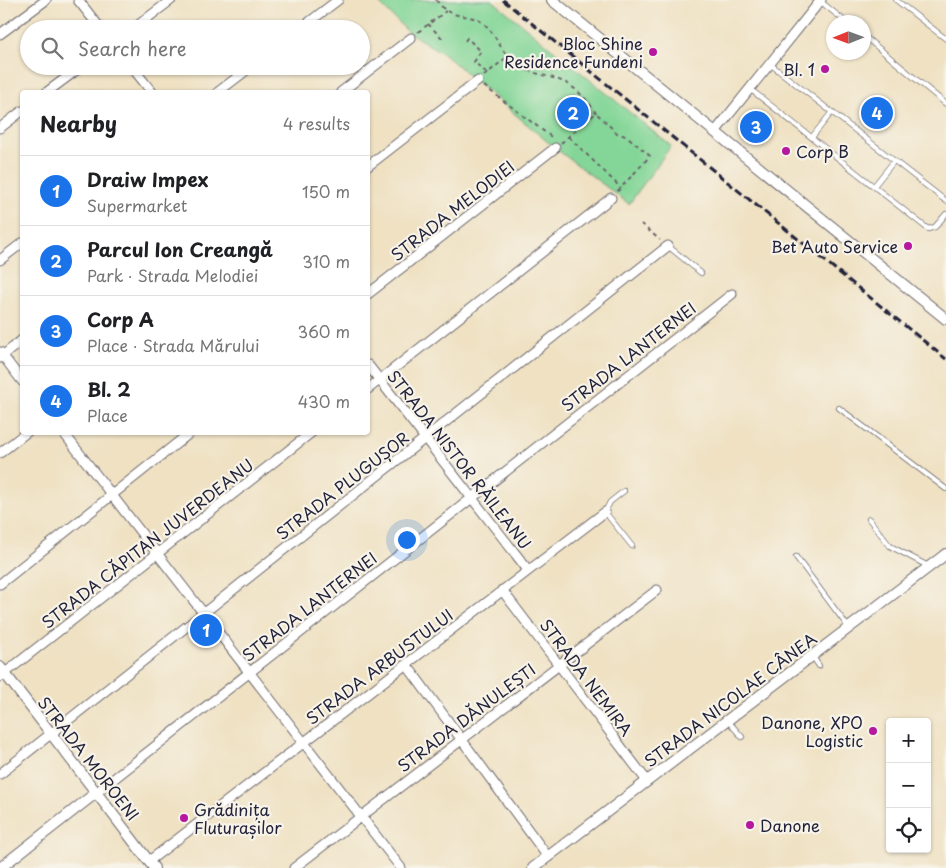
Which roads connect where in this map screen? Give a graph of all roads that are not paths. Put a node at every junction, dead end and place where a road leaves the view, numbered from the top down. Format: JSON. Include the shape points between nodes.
{"nodes":[{"id":1,"x":46,"y":0,"type":"edge"},
{"id":2,"x":78,"y":0,"type":"edge"},
{"id":3,"x":171,"y":0,"type":"edge"},
{"id":4,"x":338,"y":0,"type":"edge"},
{"id":5,"x":552,"y":0,"type":"edge"},
{"id":6,"x":820,"y":0,"type":"edge"},
{"id":7,"x":896,"y":0,"type":"edge"},
{"id":8,"x":838,"y":15,"type":"edge"},
{"id":9,"x":94,"y":20,"type":"edge"},
{"id":10,"x":145,"y":20,"type":"edge"},
{"id":11,"x":312,"y":20,"type":"edge"},
{"id":12,"x":0,"y":34,"type":"edge"},
{"id":13,"x":410,"y":38,"type":"road end"},
{"id":14,"x":946,"y":39,"type":"edge"},
{"id":15,"x":871,"y":42,"type":"edge"},
{"id":16,"x":770,"y":64,"type":"junction"},
{"id":17,"x":370,"y":69,"type":"edge"},
{"id":18,"x":70,"y":75,"type":"edge"},
{"id":19,"x":138,"y":75,"type":"edge"},
{"id":20,"x":240,"y":75,"type":"edge"},
{"id":21,"x":362,"y":75,"type":"edge"},
{"id":22,"x":478,"y":80,"type":"road end"},
{"id":23,"x":750,"y":89,"type":"junction"},
{"id":24,"x":50,"y":90,"type":"edge"},
{"id":25,"x":150,"y":90,"type":"edge"},
{"id":26,"x":221,"y":90,"type":"edge"},
{"id":27,"x":343,"y":90,"type":"edge"},
{"id":28,"x":946,"y":104,"type":"edge"},
{"id":29,"x":832,"y":112,"type":"junction"},
{"id":30,"x":20,"y":113,"type":"edge"},
{"id":31,"x":0,"y":128,"type":"edge"},
{"id":32,"x":715,"y":132,"type":"junction"},
{"id":33,"x":812,"y":137,"type":"junction"},
{"id":34,"x":555,"y":148,"type":"dead end"},
{"id":35,"x":894,"y":161,"type":"junction"},
{"id":36,"x":370,"y":164,"type":"edge"},
{"id":37,"x":874,"y":186,"type":"junction"},
{"id":38,"x":612,"y":198,"type":"road end"},
{"id":39,"x":946,"y":201,"type":"edge"},
{"id":40,"x":946,"y":214,"type":"edge"},
{"id":41,"x":20,"y":245,"type":"edge"},
{"id":42,"x":668,"y":246,"type":"joint"},
{"id":43,"x":0,"y":260,"type":"edge"},
{"id":44,"x":701,"y":273,"type":"dead end"},
{"id":45,"x":370,"y":292,"type":"edge"},
{"id":46,"x":732,"y":294,"type":"dead end"},
{"id":47,"x":946,"y":320,"type":"edge"},
{"id":48,"x":20,"y":341,"type":"edge"},
{"id":49,"x":1,"y":355,"type":"edge"},
{"id":50,"x":370,"y":368,"type":"edge"},
{"id":51,"x":20,"y":379,"type":"edge"},
{"id":52,"x":379,"y":380,"type":"junction"},
{"id":53,"x":370,"y":387,"type":"edge"},
{"id":54,"x":839,"y":408,"type":"dead end"},
{"id":55,"x":23,"y":435,"type":"edge"},
{"id":56,"x":65,"y":435,"type":"edge"},
{"id":57,"x":187,"y":435,"type":"edge"},
{"id":58,"x":308,"y":435,"type":"edge"},
{"id":59,"x":425,"y":438,"type":"junction"},
{"id":60,"x":0,"y":453,"type":"edge"},
{"id":61,"x":946,"y":489,"type":"edge"},
{"id":62,"x":624,"y":491,"type":"dead end"},
{"id":63,"x":112,"y":494,"type":"junction"},
{"id":64,"x":472,"y":498,"type":"junction"},
{"id":65,"x":605,"y":512,"type":"junction"},
{"id":66,"x":869,"y":518,"type":"dead end"},
{"id":67,"x":632,"y":546,"type":"dead end"},
{"id":68,"x":158,"y":553,"type":"junction"},
{"id":69,"x":946,"y":554,"type":"edge"},
{"id":70,"x":796,"y":557,"type":"dead end"},
{"id":71,"x":929,"y":566,"type":"junction"},
{"id":72,"x":528,"y":570,"type":"junction"},
{"id":73,"x":0,"y":584,"type":"edge"},
{"id":74,"x":502,"y":590,"type":"junction"},
{"id":75,"x":657,"y":590,"type":"dead end"},
{"id":76,"x":204,"y":613,"type":"junction"},
{"id":77,"x":849,"y":628,"type":"junction"},
{"id":78,"x":812,"y":656,"type":"junction"},
{"id":79,"x":406,"y":664,"type":"junction"},
{"id":80,"x":559,"y":665,"type":"junction"},
{"id":81,"x":819,"y":666,"type":"dead end"},
{"id":82,"x":250,"y":672,"type":"junction"},
{"id":83,"x":2,"y":673,"type":"edge"},
{"id":84,"x":728,"y":720,"type":"junction"},
{"id":85,"x":51,"y":733,"type":"junction"},
{"id":86,"x":742,"y":737,"type":"dead end"},
{"id":87,"x":462,"y":740,"type":"junction"},
{"id":88,"x":304,"y":742,"type":"junction"},
{"id":89,"x":0,"y":774,"type":"edge"},
{"id":90,"x":647,"y":781,"type":"junction"},
{"id":91,"x":97,"y":792,"type":"junction"},
{"id":92,"x":362,"y":816,"type":"junction"},
{"id":93,"x":548,"y":856,"type":"junction"},
{"id":94,"x":152,"y":864,"type":"edge"},
{"id":95,"x":536,"y":867,"type":"edge"},
{"id":96,"x":0,"y":868,"type":"edge"},
{"id":97,"x":294,"y":868,"type":"edge"},
{"id":98,"x":402,"y":868,"type":"edge"}],
"edges":[{"from":1,"to":12,"type":"street"},
{"from":2,"to":9,"type":"street"},
{"from":3,"to":10,"type":"street"},
{"from":4,"to":11,"type":"street"},
{"from":5,"to":32,"type":"street"},
{"from":6,"to":8,"type":"lane"},
{"from":6,"to":16,"type":"street"},
{"from":7,"to":14,"type":"lane"},
{"from":13,"to":17,"type":"street"},
{"from":15,"to":28,"type":"lane"},
{"from":16,"to":23,"type":"street"},
{"from":16,"to":29,"type":"lane"},
{"from":18,"to":24,"type":"street"},
{"from":19,"to":25,"type":"street"},
{"from":20,"to":26,"type":"street"},
{"from":21,"to":27,"type":"street"},
{"from":22,"to":36,"type":"street"},
{"from":23,"to":32,"type":"street"},
{"from":23,"to":33,"type":"lane"},
{"from":29,"to":33,"type":"lane"},
{"from":29,"to":35,"type":"lane"},
{"from":30,"to":31,"type":"street"},
{"from":32,"to":47,"type":"street"},
{"from":33,"to":37,"type":"lane"},
{"from":34,"to":45,"type":"street","name":"STRADA MELODIEI"},
{"from":35,"to":37,"type":"lane"},
{"from":35,"to":39,"type":"lane"},
{"from":37,"to":40,"type":"lane","via":[[928,229],[935,227]]},
{"from":38,"to":52,"type":"street"},
{"from":41,"to":43,"type":"street"},
{"from":42,"to":44,"type":"lane"},
{"from":42,"to":59,"type":"street","name":"STRADA PLUGUȘOR"},
{"from":46,"to":64,"type":"street","name":"STRADA LANTERNEI"},
{"from":48,"to":49,"type":"street"},
{"from":49,"to":51,"type":"street"},
{"from":50,"to":52,"type":"street","name":"STRADA NISTOR RĂILEANU"},
{"from":52,"to":53,"type":"street"},
{"from":52,"to":59,"type":"street","name":"STRADA NISTOR RĂILEANU"},
{"from":54,"to":61,"type":"lane"},
{"from":55,"to":60,"type":"street"},
{"from":56,"to":63,"type":"street"},
{"from":57,"to":63,"type":"street"},
{"from":58,"to":68,"type":"street","name":"STRADA CĂPITAN JUVERDEANU"},
{"from":59,"to":64,"type":"street","name":"STRADA NISTOR RĂILEANU"},
{"from":59,"to":76,"type":"street","name":"STRADA PLUGUȘOR"},
{"from":62,"to":65,"type":"lane","name":"STRADA ARBUSTULUI","via":[[610,502]]},
{"from":63,"to":68,"type":"street"},
{"from":63,"to":73,"type":"street"},
{"from":64,"to":72,"type":"street","name":"STRADA NISTOR RĂILEANU"},
{"from":64,"to":82,"type":"street","name":"STRADA LANTERNEI"},
{"from":65,"to":67,"type":"lane"},
{"from":65,"to":72,"type":"street","name":"STRADA ARBUSTULUI"},
{"from":66,"to":71,"type":"lane","via":[[890,546]]},
{"from":68,"to":76,"type":"street"},
{"from":68,"to":83,"type":"street","name":"STRADA CĂPITAN JUVERDEANU"},
{"from":69,"to":71,"type":"street","name":"STRADA NICOLAE CÂNEA"},
{"from":70,"to":77,"type":"lane"},
{"from":71,"to":77,"type":"street","name":"STRADA NICOLAE CÂNEA"},
{"from":72,"to":74,"type":"street","name":"STRADA ARBUSTULUI"},
{"from":74,"to":79,"type":"street","name":"STRADA ARBUSTULUI"},
{"from":74,"to":80,"type":"street","name":"STRADA NEMIRA"},
{"from":75,"to":80,"type":"street","name":"STRADA DĂNULEȘTI"},
{"from":76,"to":82,"type":"street"},
{"from":76,"to":85,"type":"street","name":"STRADA PLUGUȘOR"},
{"from":77,"to":78,"type":"street","name":"STRADA NICOLAE CÂNEA"},
{"from":78,"to":81,"type":"lane"},
{"from":78,"to":84,"type":"street","name":"STRADA NICOLAE CÂNEA"},
{"from":79,"to":87,"type":"street"},
{"from":79,"to":88,"type":"street","name":"STRADA ARBUSTULUI"},
{"from":80,"to":87,"type":"street","name":"STRADA DĂNULEȘTI"},
{"from":80,"to":90,"type":"street","name":"STRADA NEMIRA"},
{"from":82,"to":88,"type":"street"},
{"from":82,"to":91,"type":"street","name":"STRADA LANTERNEI"},
{"from":83,"to":85,"type":"street","name":"STRADA MOROENI"},
{"from":84,"to":86,"type":"lane"},
{"from":84,"to":90,"type":"street","name":"STRADA NICOLAE CÂNEA"},
{"from":85,"to":89,"type":"street","name":"STRADA PLUGUȘOR"},
{"from":85,"to":91,"type":"street","name":"STRADA MOROENI"},
{"from":87,"to":92,"type":"street","name":"STRADA DĂNULEȘTI"},
{"from":87,"to":93,"type":"street"},
{"from":88,"to":92,"type":"street"},
{"from":88,"to":94,"type":"street","name":"STRADA ARBUSTULUI"},
{"from":90,"to":93,"type":"street","name":"STRADA NICOLAE CÂNEA"},
{"from":91,"to":94,"type":"street","name":"STRADA MOROENI"},
{"from":91,"to":96,"type":"street","name":"STRADA LANTERNEI"},
{"from":92,"to":97,"type":"street","name":"STRADA DĂNULEȘTI"},
{"from":92,"to":98,"type":"street"},
{"from":93,"to":95,"type":"street","name":"STRADA NICOLAE CÂNEA"}]}
